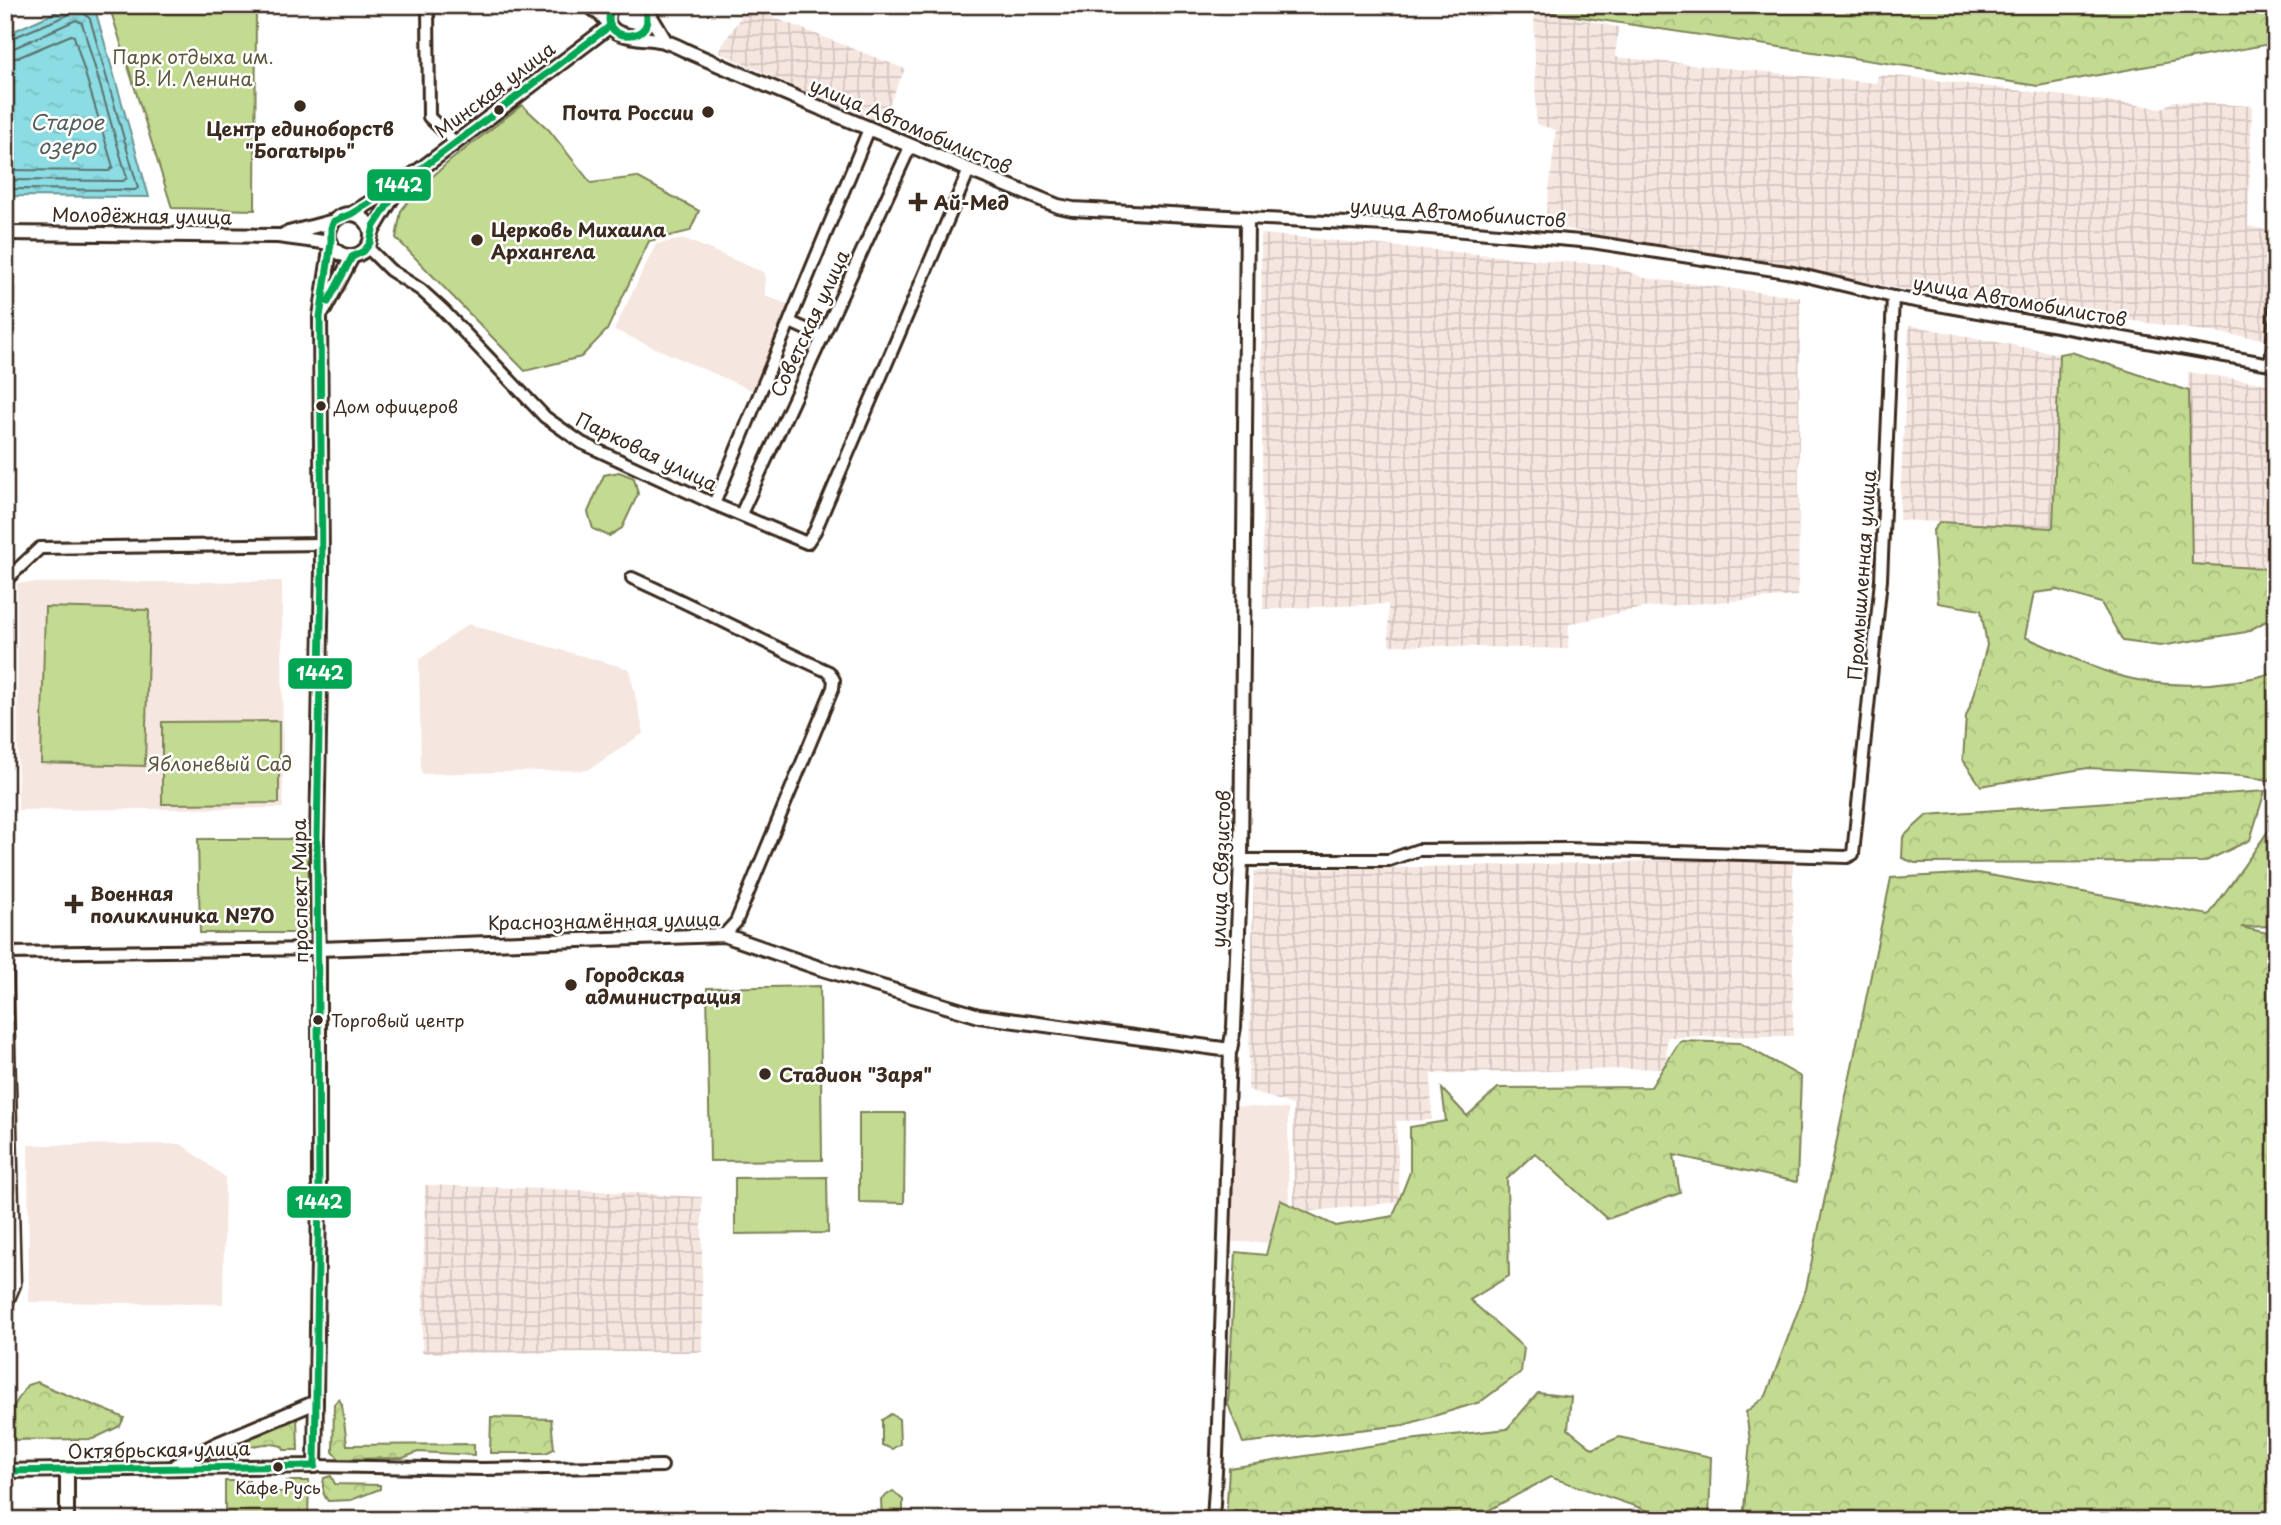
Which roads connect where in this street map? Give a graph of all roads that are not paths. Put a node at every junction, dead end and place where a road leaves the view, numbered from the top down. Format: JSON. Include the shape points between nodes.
{"nodes":[{"id":1,"x":428,"y":5,"type":"edge"},
{"id":2,"x":587,"y":5,"type":"edge"},
{"id":3,"x":612,"y":5,"type":"edge"},
{"id":4,"x":645,"y":6,"type":"edge"},
{"id":5,"x":611,"y":26,"type":"junction"},
{"id":6,"x":632,"y":36,"type":"junction"},
{"id":7,"x":666,"y":42,"type":"junction"},
{"id":8,"x":869,"y":130,"type":"junction"},
{"id":9,"x":456,"y":142,"type":"junction"},
{"id":10,"x":909,"y":147,"type":"junction"},
{"id":11,"x":969,"y":170,"type":"junction"},
{"id":12,"x":401,"y":184,"type":"junction"},
{"id":13,"x":351,"y":214,"type":"junction"},
{"id":14,"x":1247,"y":219,"type":"junction"},
{"id":15,"x":334,"y":221,"type":"junction"},
{"id":16,"x":372,"y":232,"type":"junction"},
{"id":17,"x":5,"y":233,"type":"edge"},
{"id":18,"x":278,"y":236,"type":"junction"},
{"id":19,"x":331,"y":243,"type":"junction"},
{"id":20,"x":367,"y":247,"type":"junction"},
{"id":21,"x":352,"y":257,"type":"junction"},
{"id":22,"x":2276,"y":296,"type":"edge"},
{"id":23,"x":1893,"y":297,"type":"junction"},
{"id":24,"x":320,"y":317,"type":"junction"},
{"id":25,"x":789,"y":322,"type":"junction"},
{"id":26,"x":822,"y":337,"type":"junction"},
{"id":27,"x":2273,"y":365,"type":"edge"},
{"id":28,"x":714,"y":504,"type":"junction"},
{"id":29,"x":741,"y":514,"type":"junction"},
{"id":30,"x":323,"y":544,"type":"junction"},
{"id":31,"x":632,"y":578,"type":"dead end"},
{"id":32,"x":5,"y":581,"type":"edge"},
{"id":33,"x":1241,"y":860,"type":"junction"},
{"id":34,"x":5,"y":926,"type":"edge"},
{"id":35,"x":724,"y":935,"type":"junction"},
{"id":36,"x":318,"y":949,"type":"junction"},
{"id":37,"x":6,"y":953,"type":"edge"},
{"id":38,"x":1230,"y":1050,"type":"junction"},
{"id":39,"x":5,"y":1311,"type":"edge"},
{"id":40,"x":316,"y":1402,"type":"junction"},
{"id":41,"x":217,"y":1444,"type":"junction"},
{"id":42,"x":314,"y":1465,"type":"junction"},
{"id":43,"x":218,"y":1466,"type":"junction"},
{"id":44,"x":662,"y":1466,"type":"dead end"},
{"id":45,"x":169,"y":1468,"type":"junction"},
{"id":46,"x":67,"y":1470,"type":"junction"},
{"id":47,"x":5,"y":1471,"type":"edge"},
{"id":48,"x":67,"y":1520,"type":"edge"},
{"id":49,"x":1213,"y":1520,"type":"edge"}],
"edges":[{"from":1,"to":9,"type":"street","via":[[429,117]]},
{"from":2,"to":5,"type":"street"},
{"from":3,"to":5,"type":"street","via":[[608,14]]},
{"from":4,"to":6,"type":"street","via":[[645,27]]},
{"from":4,"to":7,"type":"street"},
{"from":5,"to":6,"type":"street","name":"улица Автомобилистов","via":[[620,35]]},
{"from":5,"to":9,"type":"street","name":"Минская улица"},
{"from":6,"to":7,"type":"street","name":"улица Автомобилистов"},
{"from":7,"to":8,"type":"street","name":"улица Автомобилистов"},
{"from":8,"to":10,"type":"street","name":"улица Автомобилистов"},
{"from":8,"to":25,"type":"street"},
{"from":9,"to":12,"type":"street","name":"Минская улица"},
{"from":10,"to":11,"type":"street","name":"улица Автомобилистов"},
{"from":10,"to":26,"type":"street","name":"Советская улица"},
{"from":11,"to":14,"type":"street","name":"улица Автомобилистов","via":[[1065,208]]},
{"from":11,"to":29,"type":"street","name":"Парковая улица","via":[[815,531],[807,543]]},
{"from":12,"to":13,"type":"street","name":"Минская улица"},
{"from":12,"to":16,"type":"street","name":"Минская улица"},
{"from":13,"to":15,"type":"street"},
{"from":13,"to":16,"type":"street","via":[[368,223]]},
{"from":14,"to":23,"type":"street","name":"улица Автомобилистов","via":[[1406,226],[1592,242],[1793,273]]},
{"from":14,"to":33,"type":"street","name":"улица Связистов"},
{"from":15,"to":18,"type":"street","name":"Молодёжная улица"},
{"from":15,"to":19,"type":"street"},
{"from":16,"to":20,"type":"street"},
{"from":17,"to":18,"type":"street","name":"Молодёжная улица"},
{"from":18,"to":19,"type":"street","name":"Молодёжная улица"},
{"from":19,"to":21,"type":"street"},
{"from":19,"to":24,"type":"street","name":"проспект Мира"},
{"from":20,"to":21,"type":"street"},
{"from":20,"to":28,"type":"street","name":"Парковая улица","via":[[443,310],[545,417],[582,443]]},
{"from":21,"to":24,"type":"street","name":"проспект Мира"},
{"from":22,"to":27,"type":"street","name":"улица Автомобилистов"},
{"from":23,"to":27,"type":"street","name":"улица Автомобилистов"},
{"from":23,"to":33,"type":"street","name":"Промышленная улица","via":[[1881,580],[1853,854],[1418,850],[1389,860]]},
{"from":24,"to":30,"type":"street","name":"проспект Мира"},
{"from":25,"to":26,"type":"street"},
{"from":25,"to":28,"type":"street"},
{"from":26,"to":29,"type":"street","name":"Советская улица"},
{"from":28,"to":29,"type":"street","name":"Парковая улица"},
{"from":30,"to":32,"type":"street","via":[[40,548]]},
{"from":30,"to":36,"type":"street","name":"проспект Мира"},
{"from":31,"to":35,"type":"street","via":[[829,672],[834,680],[736,922]]},
{"from":33,"to":38,"type":"street","name":"улица Связистов"},
{"from":34,"to":37,"type":"street"},
{"from":35,"to":36,"type":"street","name":"Краснознамённая улица"},
{"from":35,"to":38,"type":"street","name":"Краснознамённая улица","via":[[979,1016]]},
{"from":36,"to":37,"type":"street","name":"Краснознамённая улица"},
{"from":36,"to":40,"type":"street","name":"проспект Мира"},
{"from":37,"to":39,"type":"street","via":[[16,1285]]},
{"from":38,"to":49,"type":"street","name":"улица Связистов"},
{"from":40,"to":41,"type":"street"},
{"from":40,"to":42,"type":"street","name":"проспект Мира"},
{"from":41,"to":43,"type":"street"},
{"from":41,"to":45,"type":"street"},
{"from":42,"to":43,"type":"street","name":"Октябрьская улица"},
{"from":42,"to":44,"type":"street","via":[[482,1469]]},
{"from":43,"to":45,"type":"street","name":"Октябрьская улица"},
{"from":45,"to":46,"type":"street","name":"Октябрьская улица"},
{"from":46,"to":47,"type":"street","name":"Октябрьская улица"},
{"from":46,"to":48,"type":"street"}]}
